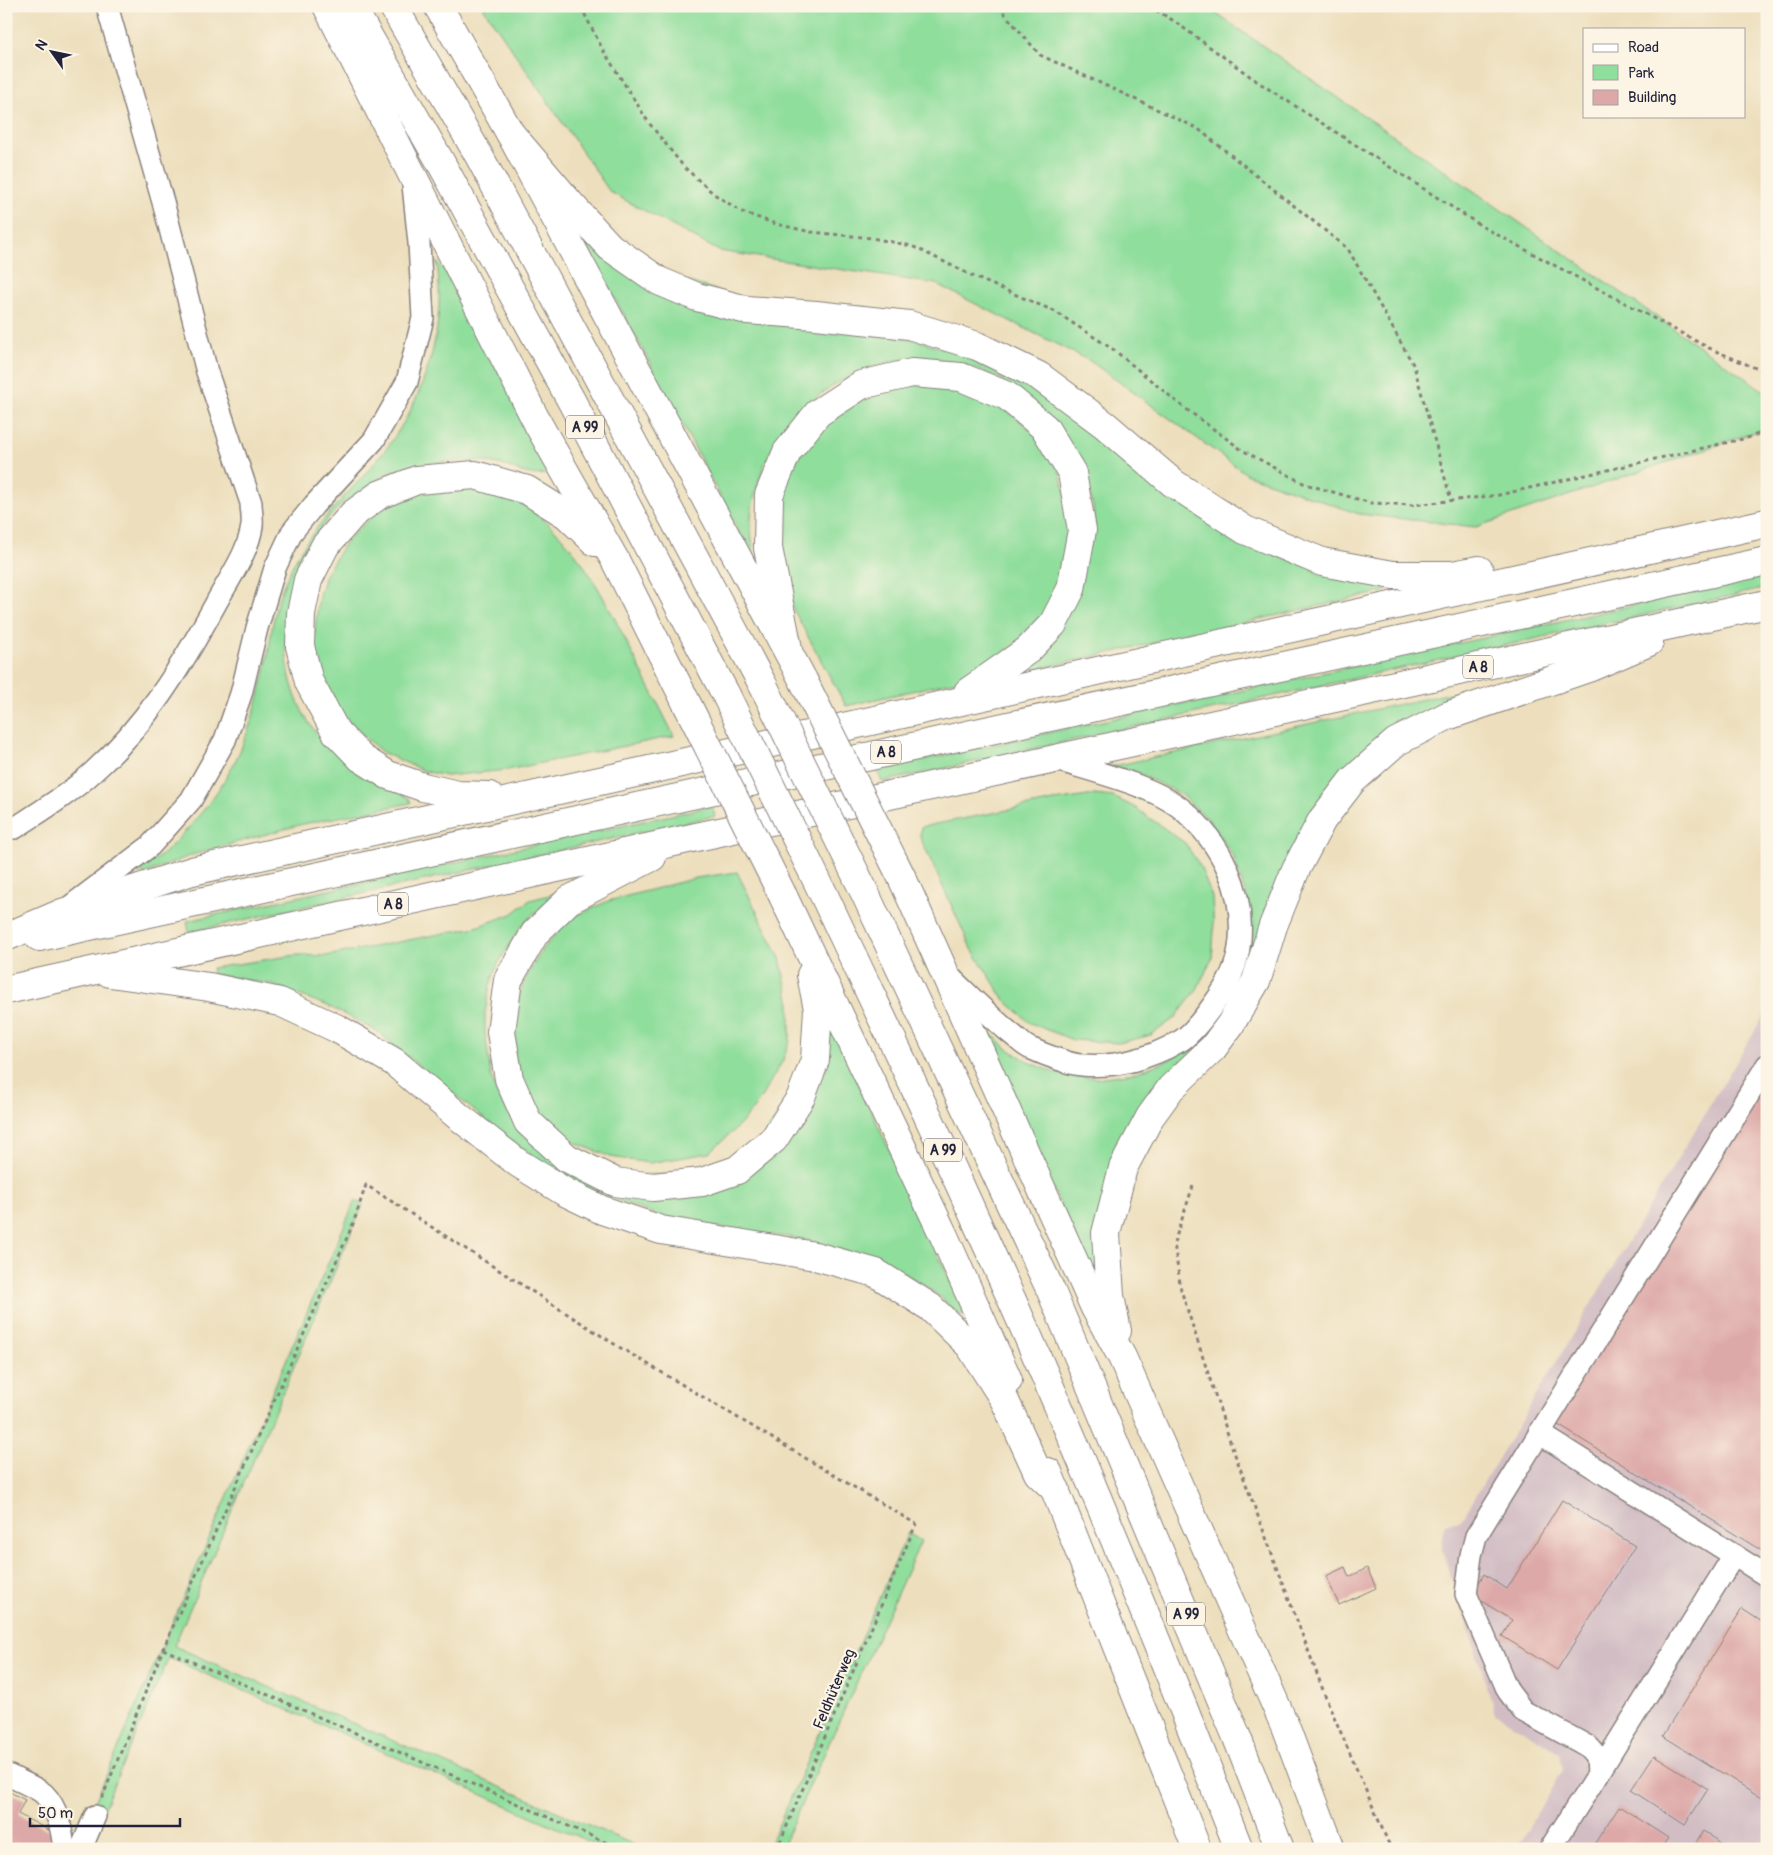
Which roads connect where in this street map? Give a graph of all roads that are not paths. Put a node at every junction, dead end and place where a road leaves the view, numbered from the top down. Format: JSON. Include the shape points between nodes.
{"nodes":[{"id":1,"x":107,"y":6,"type":"edge"},
{"id":2,"x":328,"y":6,"type":"edge"},
{"id":3,"x":351,"y":6,"type":"edge"},
{"id":4,"x":393,"y":6,"type":"edge"},
{"id":5,"x":438,"y":6,"type":"edge"},
{"id":6,"x":510,"y":133,"type":"junction"},
{"id":7,"x":412,"y":177,"type":"junction"},
{"id":8,"x":1767,"y":523,"type":"edge"},
{"id":9,"x":615,"y":560,"type":"junction"},
{"id":10,"x":1767,"y":560,"type":"edge"},
{"id":11,"x":1535,"y":575,"type":"junction"},
{"id":12,"x":1767,"y":604,"type":"edge"},
{"id":13,"x":1703,"y":618,"type":"junction"},
{"id":14,"x":788,"y":649,"type":"junction"},
{"id":15,"x":951,"y":702,"type":"junction"},
{"id":16,"x":1054,"y":759,"type":"junction"},
{"id":17,"x":523,"y":797,"type":"junction"},
{"id":18,"x":14,"y":828,"type":"dead end"},
{"id":19,"x":692,"y":838,"type":"junction"},
{"id":20,"x":62,"y":913,"type":"junction"},
{"id":21,"x":801,"y":932,"type":"junction"},
{"id":22,"x":6,"y":937,"type":"edge"},
{"id":23,"x":6,"y":944,"type":"edge"},
{"id":24,"x":94,"y":971,"type":"junction"},
{"id":25,"x":947,"y":974,"type":"junction"},
{"id":26,"x":6,"y":990,"type":"edge"},
{"id":27,"x":1767,"y":1065,"type":"edge"},
{"id":28,"x":1122,"y":1357,"type":"junction"},
{"id":29,"x":1539,"y":1434,"type":"junction"},
{"id":30,"x":1056,"y":1490,"type":"junction"},
{"id":31,"x":1734,"y":1555,"type":"junction"},
{"id":32,"x":1767,"y":1576,"type":"edge"},
{"id":33,"x":6,"y":1774,"type":"edge"},
{"id":34,"x":1598,"y":1774,"type":"junction"},
{"id":35,"x":95,"y":1816,"type":"road end"},
{"id":36,"x":64,"y":1849,"type":"edge"},
{"id":37,"x":81,"y":1849,"type":"edge"},
{"id":38,"x":1197,"y":1849,"type":"edge"},
{"id":39,"x":1239,"y":1849,"type":"edge"},
{"id":40,"x":1280,"y":1849,"type":"edge"},
{"id":41,"x":1332,"y":1849,"type":"edge"},
{"id":42,"x":1550,"y":1849,"type":"edge"}],
"edges":[{"from":1,"to":18,"type":"street","via":[[207,372],[251,503],[252,526],[243,554],[185,660],[131,734],[92,774]]},
{"from":2,"to":7,"type":"highway"},
{"from":3,"to":39,"type":"highway","number":"A 99","bridge":true,"via":[[572,402],[726,695],[823,893],[979,1226],[1059,1409],[1176,1687]]},
{"from":4,"to":40,"type":"highway","number":"A 99","bridge":true,"via":[[478,154],[764,687],[862,887],[1052,1291]]},
{"from":5,"to":6,"type":"highway"},
{"from":6,"to":11,"type":"highway","via":[[610,247],[658,281],[696,297],[747,310],[909,325],[977,346],[1039,376],[1105,425],[1173,483],[1245,530],[1322,562],[1392,576],[1452,575],[1512,564]]},
{"from":6,"to":14,"type":"highway"},
{"from":7,"to":9,"type":"highway","via":[[538,424]]},
{"from":7,"to":20,"type":"street","via":[[423,318],[407,382],[374,440],[292,532],[275,568],[241,694],[225,740],[191,800],[150,846]]},
{"from":8,"to":11,"type":"highway"},
{"from":9,"to":17,"type":"highway","via":[[567,515],[527,490],[475,475],[417,480],[379,494],[353,514],[325,546],[308,580],[301,613],[300,646],[309,682],[336,732],[361,758],[388,774],[423,787],[458,795]]},
{"from":9,"to":21,"type":"highway","bridge":true},
{"from":10,"to":23,"type":"highway","number":"A 8"},
{"from":11,"to":15,"type":"highway"},
{"from":12,"to":13,"type":"highway","number":"A 8"},
{"from":13,"to":16,"type":"highway","number":"A 8"},
{"from":13,"to":28,"type":"highway","via":[[1591,667],[1447,716],[1396,742],[1352,781],[1322,820],[1296,870],[1273,926],[1256,981],[1230,1025],[1213,1048],[1171,1088],[1150,1117],[1123,1168],[1106,1233],[1110,1296]]},
{"from":14,"to":15,"type":"highway","via":[[768,548],[769,495],[787,452],[818,412],[861,385],[912,373],[961,378],[1008,396],[1044,428],[1072,473],[1082,530],[1071,588],[1053,624],[1028,650]]},
{"from":14,"to":25,"type":"highway","bridge":true},
{"from":15,"to":17,"type":"highway"},
{"from":16,"to":19,"type":"highway","number":"A 8"},
{"from":16,"to":25,"type":"street","via":[[1154,793],[1182,809],[1201,828],[1220,853],[1231,876],[1239,907],[1240,941],[1232,974],[1208,1012],[1182,1041],[1115,1065],[1080,1066],[1030,1049],[997,1023]]},
{"from":17,"to":20,"type":"highway","via":[[192,871]]},
{"from":19,"to":21,"type":"highway","via":[[569,900],[535,933],[508,980],[501,1032],[508,1079],[528,1122],[567,1158],[615,1182],[653,1187],[702,1182],[737,1170],[774,1139],[801,1097],[815,1060],[818,1009]]},
{"from":19,"to":24,"type":"highway","number":"A 8"},
{"from":20,"to":22,"type":"highway"},
{"from":21,"to":30,"type":"highway","via":[[944,1236]]},
{"from":24,"to":26,"type":"highway","number":"A 8"},
{"from":24,"to":30,"type":"highway","via":[[280,1002],[338,1029],[394,1062],[518,1163],[602,1210],[661,1230],[815,1256],[876,1273],[930,1307],[970,1346],[1004,1401],[1038,1474]]},
{"from":25,"to":28,"type":"highway","via":[[1095,1308]]},
{"from":27,"to":29,"type":"street"},
{"from":28,"to":41,"type":"highway","via":[[1285,1726]]},
{"from":29,"to":31,"type":"street"},
{"from":29,"to":34,"type":"street","via":[[1476,1536],[1470,1555],[1466,1594],[1508,1691],[1523,1711],[1589,1747],[1597,1756]]},
{"from":30,"to":38,"type":"highway"},
{"from":31,"to":32,"type":"street"},
{"from":31,"to":34,"type":"street"},
{"from":33,"to":36,"type":"street","via":[[44,1794],[56,1813]]},
{"from":34,"to":42,"type":"street"},
{"from":35,"to":37,"type":"street"}]}
